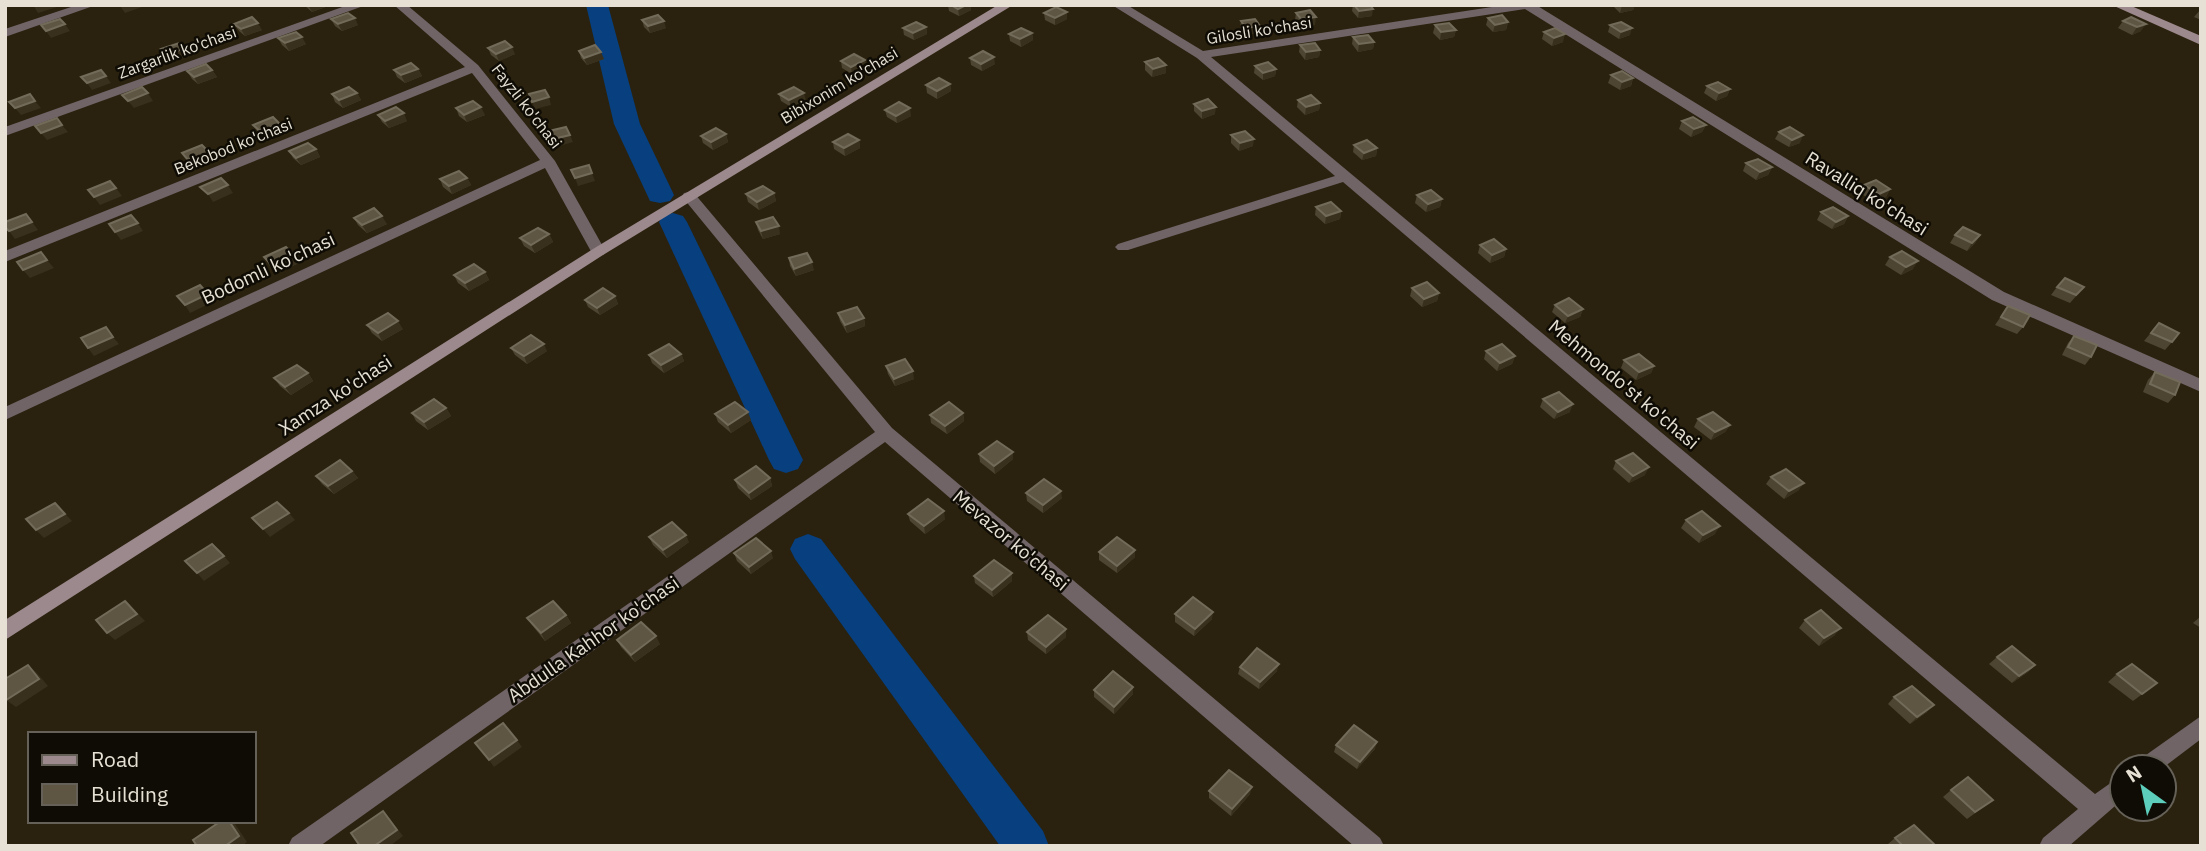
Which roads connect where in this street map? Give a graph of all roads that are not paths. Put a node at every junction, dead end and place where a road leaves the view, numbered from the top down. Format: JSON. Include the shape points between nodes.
{"nodes":[{"id":1,"x":90,"y":5,"type":"edge"},
{"id":2,"x":360,"y":5,"type":"edge"},
{"id":3,"x":400,"y":5,"type":"edge"},
{"id":4,"x":1007,"y":5,"type":"edge"},
{"id":5,"x":1118,"y":5,"type":"edge"},
{"id":6,"x":1528,"y":5,"type":"edge"},
{"id":7,"x":2118,"y":5,"type":"edge"},
{"id":8,"x":5,"y":33,"type":"edge"},
{"id":9,"x":2201,"y":41,"type":"edge"},
{"id":10,"x":1201,"y":55,"type":"junction"},
{"id":11,"x":474,"y":68,"type":"junction"},
{"id":12,"x":5,"y":132,"type":"edge"},
{"id":13,"x":548,"y":161,"type":"junction"},
{"id":14,"x":1345,"y":177,"type":"junction"},
{"id":15,"x":688,"y":196,"type":"junction"},
{"id":16,"x":1123,"y":247,"type":"dead end"},
{"id":17,"x":598,"y":252,"type":"junction"},
{"id":18,"x":5,"y":257,"type":"edge"},
{"id":19,"x":2201,"y":386,"type":"edge"},
{"id":20,"x":5,"y":414,"type":"edge"},
{"id":21,"x":886,"y":433,"type":"junction"},
{"id":22,"x":5,"y":631,"type":"edge"},
{"id":23,"x":2201,"y":726,"type":"edge"},
{"id":24,"x":2165,"y":753,"type":"edge"},
{"id":25,"x":2108,"y":797,"type":"edge"},
{"id":26,"x":2094,"y":808,"type":"junction"},
{"id":27,"x":300,"y":846,"type":"edge"},
{"id":28,"x":1372,"y":846,"type":"edge"},
{"id":29,"x":2051,"y":846,"type":"edge"}],
"edges":[{"from":1,"to":8,"type":"street"},
{"from":2,"to":12,"type":"street","name":"Zargarlik ko'chasi"},
{"from":3,"to":11,"type":"street","name":"Fayzli ko'chasi"},
{"from":4,"to":15,"type":"main road","name":"Bibixonim ko'chasi"},
{"from":5,"to":10,"type":"street","name":"Mehmondo'st ko'chasi"},
{"from":6,"to":10,"type":"street","name":"Gilosli ko'chasi"},
{"from":6,"to":19,"type":"street","name":"Ravalliq ko'chasi","via":[[1997,296]]},
{"from":7,"to":9,"type":"main road"},
{"from":10,"to":14,"type":"street","name":"Mehmondo'st ko'chasi"},
{"from":11,"to":13,"type":"street","name":"Fayzli ko'chasi"},
{"from":11,"to":18,"type":"street","name":"Bekobod ko'chasi"},
{"from":13,"to":17,"type":"street","name":"Fayzli ko'chasi"},
{"from":13,"to":20,"type":"street","name":"Bodomli ko'chasi"},
{"from":14,"to":16,"type":"street"},
{"from":14,"to":26,"type":"street","name":"Mehmondo'st ko'chasi"},
{"from":15,"to":17,"type":"main road","name":"Xamza ko'chasi"},
{"from":15,"to":21,"type":"street","name":"Mevazor ko'chasi"},
{"from":17,"to":22,"type":"main road","name":"Xamza ko'chasi"},
{"from":21,"to":27,"type":"street","name":"Abdulla Kahhor ko'chasi"},
{"from":21,"to":28,"type":"street","name":"Mevazor ko'chasi"},
{"from":23,"to":24,"type":"street"},
{"from":25,"to":26,"type":"street"},
{"from":26,"to":29,"type":"street"}]}
